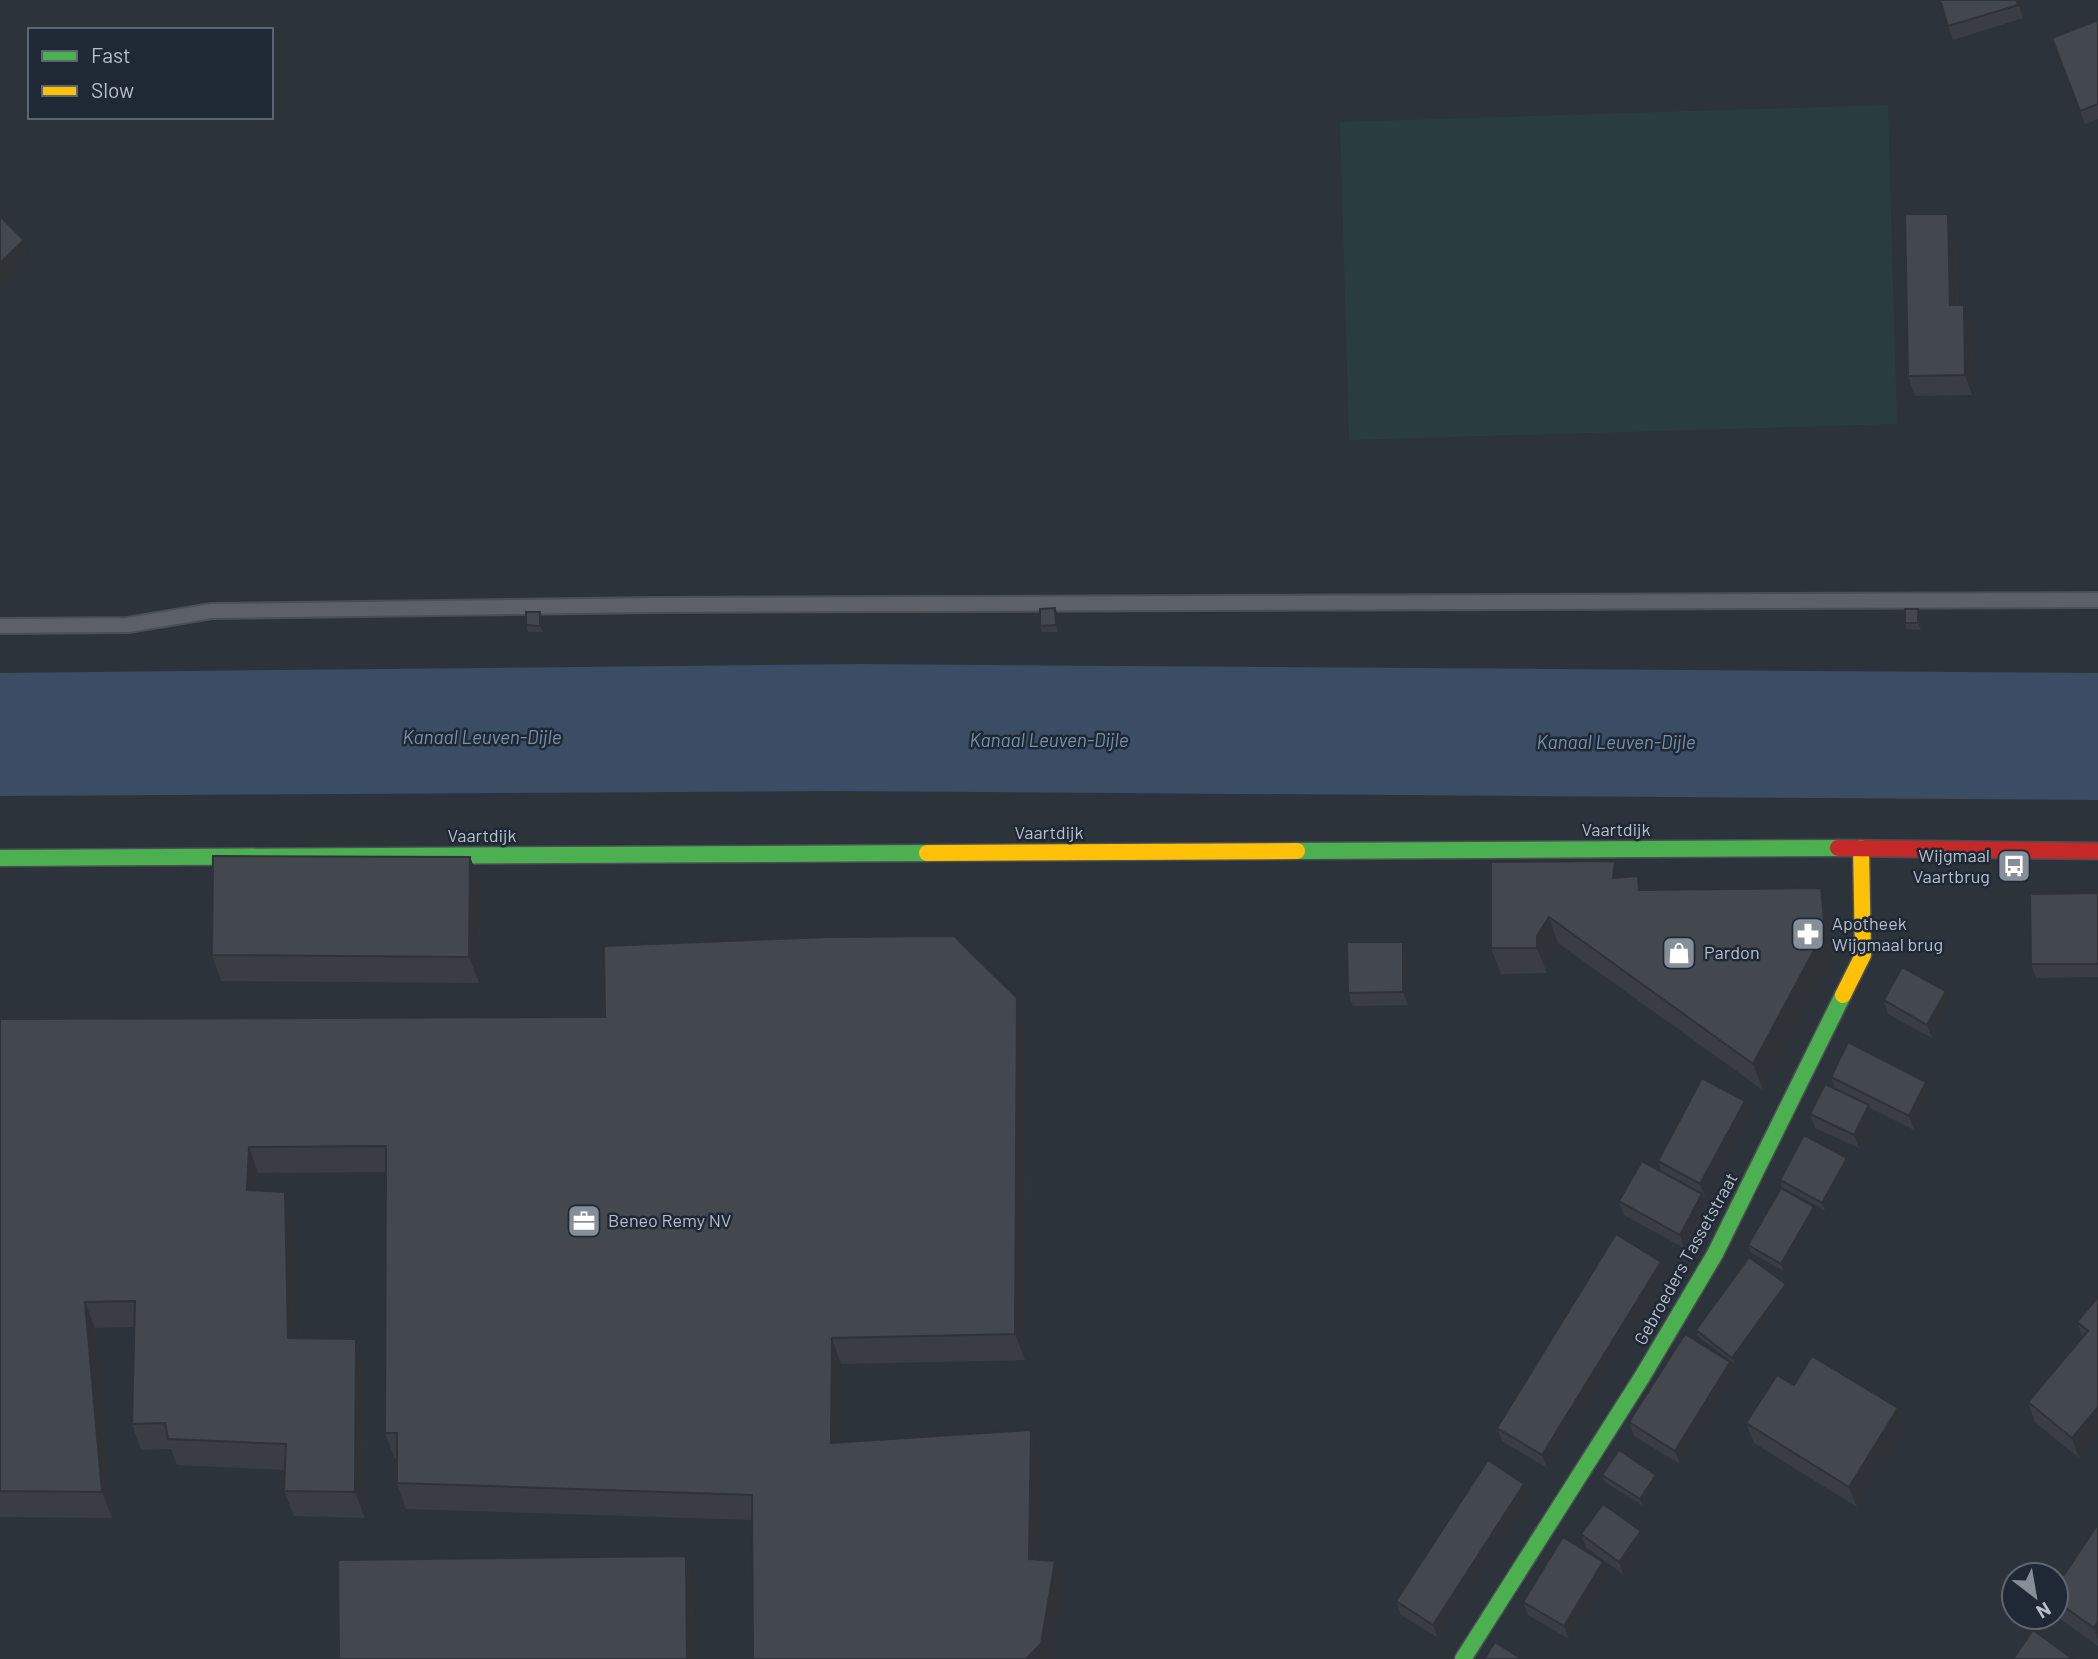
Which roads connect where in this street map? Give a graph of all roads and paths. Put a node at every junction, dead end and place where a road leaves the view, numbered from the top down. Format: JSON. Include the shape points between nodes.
{"nodes":[{"id":1,"x":2098,"y":600,"type":"edge"},
{"id":2,"x":0,"y":626,"type":"edge"},
{"id":3,"x":1861,"y":848,"type":"junction"},
{"id":4,"x":2098,"y":851,"type":"edge"},
{"id":5,"x":0,"y":858,"type":"edge"},
{"id":6,"x":1463,"y":1659,"type":"edge"}],
"edges":[{"from":1,"to":2,"type":"lane","via":[[653,605],[212,611],[128,625]]},
{"from":3,"to":4,"type":"street","name":"Vaartdijk"},
{"from":3,"to":5,"type":"street","name":"Vaartdijk"},
{"from":3,"to":6,"type":"street","name":"Gebroeders Tassetstraat","via":[[1863,955],[1715,1254],[1643,1377]]}]}
